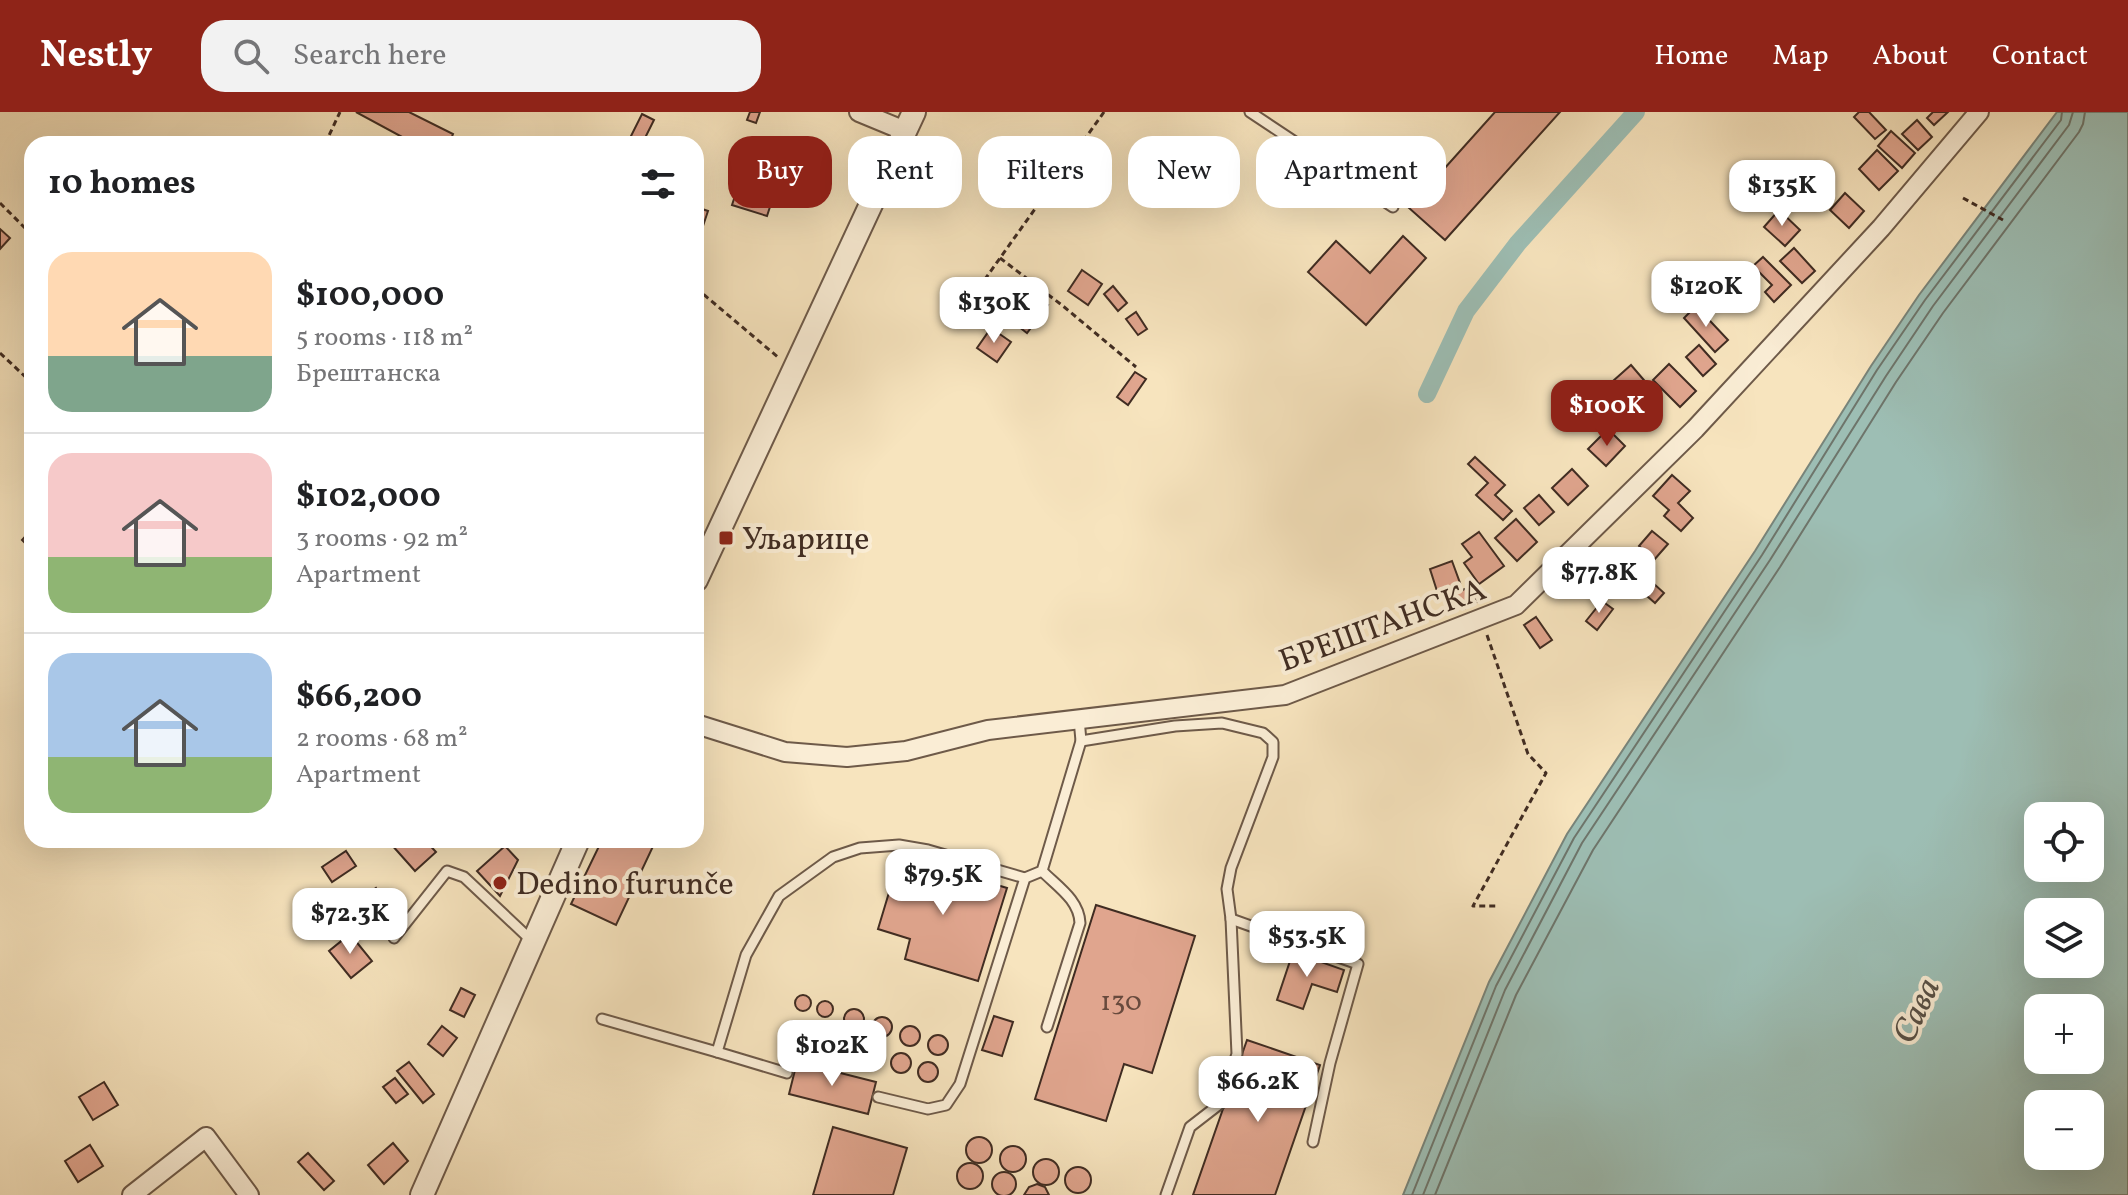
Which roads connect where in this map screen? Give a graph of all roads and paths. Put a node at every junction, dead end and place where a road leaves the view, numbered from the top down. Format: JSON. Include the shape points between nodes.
{"nodes":[{"id":1,"x":340,"y":112,"type":"edge"},
{"id":2,"x":859,"y":112,"type":"edge"},
{"id":3,"x":1104,"y":112,"type":"edge"},
{"id":4,"x":1250,"y":112,"type":"edge"},
{"id":5,"x":1979,"y":112,"type":"edge"},
{"id":6,"x":909,"y":122,"type":"edge"},
{"id":7,"x":329,"y":136,"type":"edge"},
{"id":8,"x":1286,"y":136,"type":"edge"},
{"id":9,"x":1963,"y":198,"type":"dead end"},
{"id":10,"x":0,"y":203,"type":"edge"},
{"id":11,"x":2003,"y":220,"type":"dead end"},
{"id":12,"x":24,"y":227,"type":"edge"},
{"id":13,"x":1000,"y":258,"type":"junction"},
{"id":14,"x":704,"y":295,"type":"edge"},
{"id":15,"x":973,"y":296,"type":"dead end"},
{"id":16,"x":0,"y":353,"type":"edge"},
{"id":17,"x":1136,"y":367,"type":"dead end"},
{"id":18,"x":794,"y":371,"type":"junction"},
{"id":19,"x":24,"y":376,"type":"edge"},
{"id":20,"x":704,"y":563,"type":"edge"},
{"id":21,"x":1482,"y":620,"type":"junction"},
{"id":22,"x":1079,"y":719,"type":"junction"},
{"id":23,"x":704,"y":727,"type":"edge"},
{"id":24,"x":1081,"y":741,"type":"junction"},
{"id":25,"x":574,"y":848,"type":"edge"},
{"id":26,"x":1042,"y":871,"type":"junction"},
{"id":27,"x":1025,"y":878,"type":"junction"},
{"id":28,"x":1498,"y":906,"type":"dead end"},
{"id":29,"x":1231,"y":919,"type":"junction"},
{"id":30,"x":394,"y":938,"type":"dead end"},
{"id":31,"x":533,"y":942,"type":"junction"},
{"id":32,"x":602,"y":1019,"type":"dead end"},
{"id":33,"x":1047,"y":1027,"type":"dead end"},
{"id":34,"x":717,"y":1052,"type":"junction"},
{"id":35,"x":787,"y":1073,"type":"dead end"},
{"id":36,"x":878,"y":1097,"type":"dead end"},
{"id":37,"x":1313,"y":1142,"type":"dead end"},
{"id":38,"x":132,"y":1195,"type":"edge"},
{"id":39,"x":249,"y":1195,"type":"edge"},
{"id":40,"x":422,"y":1195,"type":"edge"},
{"id":41,"x":1166,"y":1195,"type":"edge"}],
"edges":[{"from":1,"to":7,"type":"path"},
{"from":2,"to":6,"type":"street"},
{"from":3,"to":13,"type":"path"},
{"from":4,"to":8,"type":"lane"},
{"from":5,"to":21,"type":"street","name":"БРЕШТАНСКА","via":[[1881,228],[1695,429],[1516,605]]},
{"from":6,"to":18,"type":"street"},
{"from":9,"to":11,"type":"path"},
{"from":10,"to":12,"type":"path"},
{"from":13,"to":15,"type":"path"},
{"from":13,"to":17,"type":"path"},
{"from":14,"to":18,"type":"path"},
{"from":16,"to":19,"type":"path"},
{"from":18,"to":20,"type":"street"},
{"from":21,"to":22,"type":"street","name":"БРЕШТАНСКА","via":[[1285,695]]},
{"from":21,"to":28,"type":"path","via":[[1528,754],[1546,773],[1473,906]]},
{"from":22,"to":23,"type":"street","name":"БРЕШТАНСКА","via":[[847,757],[785,752]]},
{"from":22,"to":24,"type":"lane"},
{"from":24,"to":26,"type":"lane"},
{"from":24,"to":29,"type":"lane","via":[[1222,723],[1263,733],[1273,742],[1273,757],[1231,868]]},
{"from":25,"to":31,"type":"street"},
{"from":26,"to":27,"type":"lane"},
{"from":26,"to":33,"type":"lane","via":[[1074,902],[1080,923]]},
{"from":27,"to":34,"type":"lane","via":[[899,845],[860,848],[833,857],[779,896],[746,955]]},
{"from":27,"to":36,"type":"lane","via":[[953,1095],[946,1105],[928,1109]]},
{"from":29,"to":37,"type":"lane","via":[[1358,964]]},
{"from":29,"to":41,"type":"lane","via":[[1237,1054],[1221,1103],[1190,1127]]},
{"from":30,"to":31,"type":"lane","via":[[447,871],[464,877]]},
{"from":31,"to":40,"type":"street"},
{"from":32,"to":34,"type":"lane"},
{"from":34,"to":35,"type":"lane"},
{"from":38,"to":39,"type":"street","via":[[206,1137]]}]}
